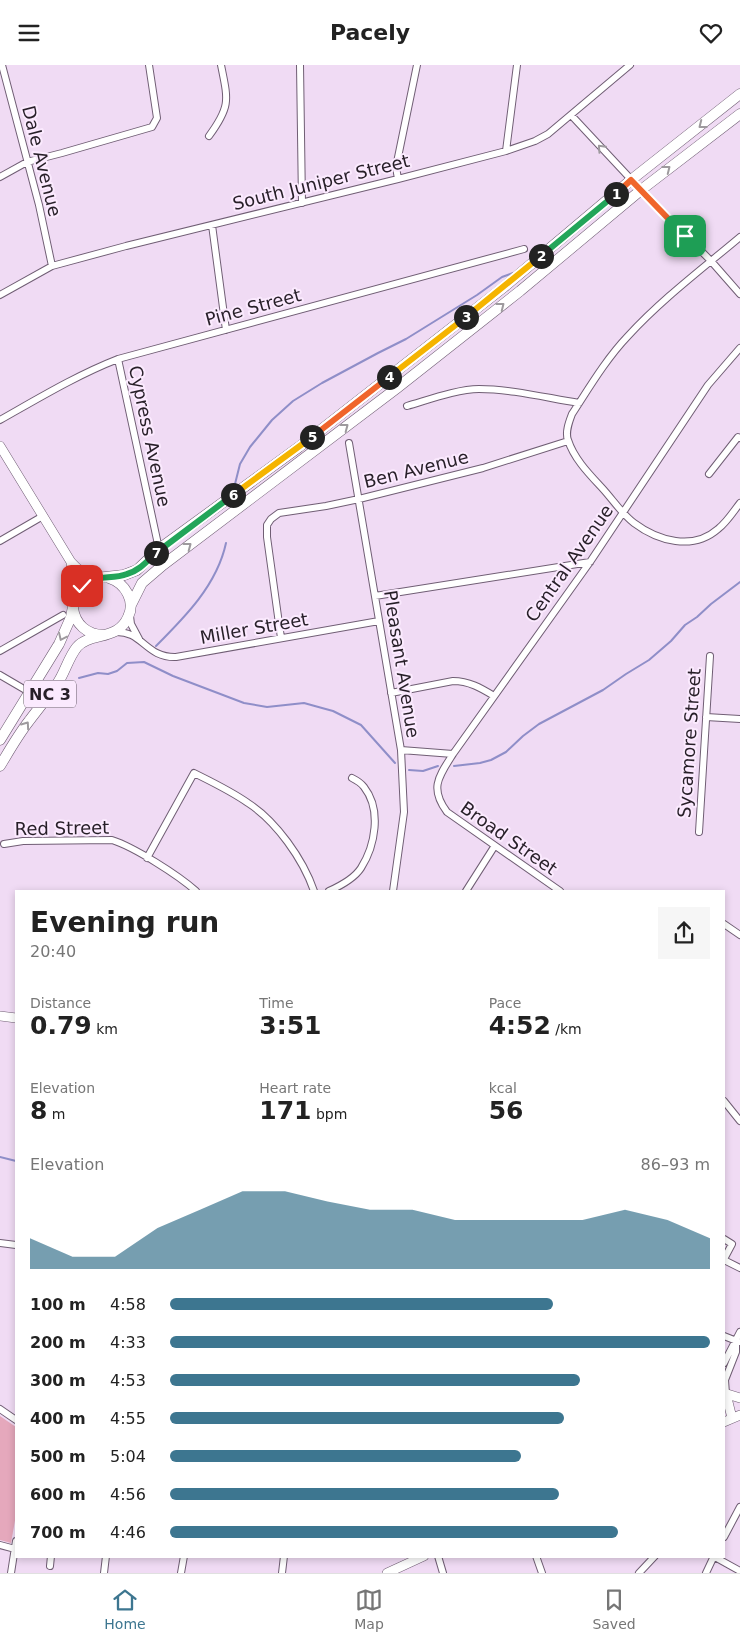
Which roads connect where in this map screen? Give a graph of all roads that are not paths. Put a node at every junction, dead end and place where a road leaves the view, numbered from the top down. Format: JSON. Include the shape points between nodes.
{"nodes":[{"id":1,"x":2,"y":65,"type":"edge"},
{"id":2,"x":149,"y":65,"type":"edge"},
{"id":3,"x":221,"y":65,"type":"edge"},
{"id":4,"x":300,"y":65,"type":"edge"},
{"id":5,"x":417,"y":65,"type":"edge"},
{"id":6,"x":517,"y":65,"type":"edge"},
{"id":7,"x":630,"y":65,"type":"edge"},
{"id":8,"x":740,"y":95,"type":"edge"},
{"id":9,"x":740,"y":114,"type":"edge"},
{"id":10,"x":571,"y":115,"type":"junction"},
{"id":11,"x":210,"y":136,"type":"dead end"},
{"id":12,"x":506,"y":151,"type":"junction"},
{"id":13,"x":27,"y":162,"type":"junction"},
{"id":14,"x":0,"y":177,"type":"edge"},
{"id":15,"x":398,"y":179,"type":"junction"},
{"id":16,"x":631,"y":180,"type":"junction"},
{"id":17,"x":641,"y":191,"type":"junction"},
{"id":18,"x":302,"y":203,"type":"junction"},
{"id":19,"x":212,"y":225,"type":"junction"},
{"id":20,"x":740,"y":237,"type":"edge"},
{"id":21,"x":524,"y":249,"type":"dead end"},
{"id":22,"x":712,"y":261,"type":"junction"},
{"id":23,"x":52,"y":266,"type":"junction"},
{"id":24,"x":740,"y":294,"type":"edge"},
{"id":25,"x":0,"y":295,"type":"edge"},
{"id":26,"x":226,"y":329,"type":"junction"},
{"id":27,"x":740,"y":348,"type":"edge"},
{"id":28,"x":118,"y":359,"type":"junction"},
{"id":29,"x":579,"y":403,"type":"junction"},
{"id":30,"x":407,"y":406,"type":"dead end"},
{"id":31,"x":0,"y":420,"type":"edge"},
{"id":32,"x":739,"y":436,"type":"edge"},
{"id":33,"x":568,"y":441,"type":"junction"},
{"id":34,"x":349,"y":443,"type":"dead end"},
{"id":35,"x":0,"y":446,"type":"edge"},
{"id":36,"x":709,"y":473,"type":"dead end"},
{"id":37,"x":359,"y":499,"type":"junction"},
{"id":38,"x":740,"y":503,"type":"edge"},
{"id":39,"x":623,"y":512,"type":"junction"},
{"id":40,"x":43,"y":516,"type":"junction"},
{"id":41,"x":0,"y":541,"type":"edge"},
{"id":42,"x":159,"y":549,"type":"junction"},
{"id":43,"x":71,"y":562,"type":"junction"},
{"id":44,"x":590,"y":562,"type":"junction"},
{"id":45,"x":96,"y":578,"type":"junction"},
{"id":46,"x":108,"y":578,"type":"junction"},
{"id":47,"x":375,"y":596,"type":"junction"},
{"id":48,"x":74,"y":602,"type":"junction"},
{"id":49,"x":130,"y":609,"type":"junction"},
{"id":50,"x":63,"y":615,"type":"dead end"},
{"id":51,"x":380,"y":621,"type":"junction"},
{"id":52,"x":111,"y":633,"type":"junction"},
{"id":53,"x":281,"y":638,"type":"junction"},
{"id":54,"x":139,"y":640,"type":"junction"},
{"id":55,"x":0,"y":651,"type":"edge"},
{"id":56,"x":710,"y":656,"type":"dead end"},
{"id":57,"x":0,"y":675,"type":"edge"},
{"id":58,"x":29,"y":692,"type":"junction"},
{"id":59,"x":391,"y":693,"type":"junction"},
{"id":60,"x":494,"y":696,"type":"junction"},
{"id":61,"x":706,"y":717,"type":"junction"},
{"id":62,"x":740,"y":719,"type":"edge"},
{"id":63,"x":0,"y":740,"type":"edge"},
{"id":64,"x":401,"y":750,"type":"junction"},
{"id":65,"x":453,"y":754,"type":"junction"},
{"id":66,"x":0,"y":767,"type":"edge"},
{"id":67,"x":352,"y":777,"type":"dead end"},
{"id":68,"x":699,"y":833,"type":"dead end"},
{"id":69,"x":4,"y":844,"type":"dead end"},
{"id":70,"x":494,"y":847,"type":"junction"},
{"id":71,"x":147,"y":858,"type":"junction"},
{"id":72,"x":195,"y":890,"type":"edge"},
{"id":73,"x":314,"y":890,"type":"edge"},
{"id":74,"x":331,"y":890,"type":"edge"},
{"id":75,"x":393,"y":890,"type":"edge"},
{"id":76,"x":467,"y":890,"type":"edge"},
{"id":77,"x":558,"y":890,"type":"edge"},
{"id":78,"x":725,"y":926,"type":"edge"},
{"id":79,"x":740,"y":935,"type":"edge"},
{"id":80,"x":0,"y":1017,"type":"edge"},
{"id":81,"x":15,"y":1018,"type":"edge"},
{"id":82,"x":725,"y":1102,"type":"edge"},
{"id":83,"x":740,"y":1121,"type":"edge"},
{"id":84,"x":725,"y":1240,"type":"edge"},
{"id":85,"x":0,"y":1243,"type":"edge"},
{"id":86,"x":15,"y":1245,"type":"edge"},
{"id":87,"x":725,"y":1257,"type":"edge"},
{"id":88,"x":725,"y":1260,"type":"edge"},
{"id":89,"x":740,"y":1268,"type":"edge"},
{"id":90,"x":740,"y":1332,"type":"edge"},
{"id":91,"x":725,"y":1336,"type":"edge"},
{"id":92,"x":738,"y":1342,"type":"edge"},
{"id":93,"x":725,"y":1362,"type":"edge"},
{"id":94,"x":725,"y":1394,"type":"edge"},
{"id":95,"x":740,"y":1398,"type":"edge"},
{"id":96,"x":0,"y":1409,"type":"edge"},
{"id":97,"x":729,"y":1417,"type":"edge"},
{"id":98,"x":15,"y":1419,"type":"edge"},
{"id":99,"x":740,"y":1507,"type":"edge"},
{"id":100,"x":725,"y":1535,"type":"edge"},
{"id":101,"x":0,"y":1545,"type":"edge"},
{"id":102,"x":15,"y":1549,"type":"joint"},
{"id":103,"x":51,"y":1558,"type":"edge"},
{"id":104,"x":106,"y":1558,"type":"edge"},
{"id":105,"x":184,"y":1558,"type":"edge"},
{"id":106,"x":284,"y":1558,"type":"edge"},
{"id":107,"x":420,"y":1558,"type":"edge"},
{"id":108,"x":439,"y":1558,"type":"edge"},
{"id":109,"x":537,"y":1558,"type":"edge"},
{"id":110,"x":653,"y":1558,"type":"edge"},
{"id":111,"x":712,"y":1558,"type":"edge"},
{"id":112,"x":717,"y":1558,"type":"edge"},
{"id":113,"x":50,"y":1566,"type":"dead end"},
{"id":114,"x":740,"y":1571,"type":"edge"},
{"id":115,"x":11,"y":1573,"type":"edge"},
{"id":116,"x":104,"y":1573,"type":"edge"},
{"id":117,"x":181,"y":1573,"type":"edge"},
{"id":118,"x":282,"y":1573,"type":"edge"},
{"id":119,"x":387,"y":1573,"type":"edge"},
{"id":120,"x":443,"y":1573,"type":"edge"},
{"id":121,"x":542,"y":1573,"type":"edge"},
{"id":122,"x":639,"y":1573,"type":"edge"},
{"id":123,"x":706,"y":1573,"type":"edge"}],
"edges":[{"from":1,"to":13,"type":"street","name":"Dale Avenue"},
{"from":2,"to":13,"type":"street","via":[[157,118],[152,127]]},
{"from":3,"to":11,"type":"street","via":[[226,109]]},
{"from":4,"to":18,"type":"street"},
{"from":5,"to":15,"type":"street","via":[[396,167]]},
{"from":6,"to":12,"type":"street"},
{"from":7,"to":10,"type":"street","name":"South Juniper Street"},
{"from":8,"to":16,"type":"main road","one_way":true},
{"from":17,"to":9,"type":"main road","one_way":true},
{"from":10,"to":12,"type":"street","name":"South Juniper Street","via":[[542,139]]},
{"from":16,"to":10,"type":"street","one_way":true},
{"from":12,"to":15,"type":"street","name":"South Juniper Street"},
{"from":13,"to":14,"type":"street"},
{"from":13,"to":23,"type":"street","name":"Dale Avenue"},
{"from":15,"to":18,"type":"street","name":"South Juniper Street"},
{"from":16,"to":17,"type":"street"},
{"from":16,"to":42,"type":"main road","via":[[504,287],[299,447]]},
{"from":17,"to":22,"type":"street"},
{"from":49,"to":17,"type":"main road","one_way":true,"via":[[142,583],[163,565],[520,291]]},
{"from":18,"to":19,"type":"street","name":"South Juniper Street"},
{"from":19,"to":23,"type":"street","name":"South Juniper Street"},
{"from":19,"to":26,"type":"street"},
{"from":20,"to":22,"type":"street"},
{"from":21,"to":26,"type":"street","name":"Pine Street"},
{"from":22,"to":24,"type":"street"},
{"from":22,"to":29,"type":"street","via":[[658,305],[627,337]]},
{"from":23,"to":25,"type":"street","name":"South Juniper Street"},
{"from":26,"to":28,"type":"street","name":"Pine Street"},
{"from":27,"to":39,"type":"street","name":"Central Avenue","via":[[708,385]]},
{"from":28,"to":31,"type":"street","name":"Pine Street","via":[[96,367]]},
{"from":28,"to":42,"type":"street","name":"Cypress Avenue"},
{"from":29,"to":30,"type":"street","via":[[478,389]]},
{"from":29,"to":33,"type":"street","via":[[569,421]]},
{"from":32,"to":36,"type":"street"},
{"from":33,"to":37,"type":"street","name":"Ben Avenue","via":[[483,468]]},
{"from":33,"to":39,"type":"street","via":[[584,467]]},
{"from":34,"to":37,"type":"street","name":"Pleasant Avenue"},
{"from":35,"to":40,"type":"street"},
{"from":37,"to":47,"type":"street","name":"Pleasant Avenue"},
{"from":37,"to":53,"type":"street","name":"Ben Avenue","via":[[279,513],[267,525]]},
{"from":38,"to":39,"type":"street","via":[[717,530],[688,542],[666,540],[652,534],[633,523]]},
{"from":39,"to":44,"type":"street","name":"Central Avenue"},
{"from":40,"to":41,"type":"street"},
{"from":40,"to":43,"type":"street"},
{"from":42,"to":46,"type":"main road","via":[[134,571]]},
{"from":43,"to":45,"type":"street","via":[[80,571]]},
{"from":43,"to":48,"type":"street"},
{"from":44,"to":47,"type":"street"},
{"from":44,"to":60,"type":"street","name":"Central Avenue"},
{"from":45,"to":46,"type":"main road"},
{"from":45,"to":48,"type":"main road","via":[[82,586]]},
{"from":46,"to":49,"type":"main road","via":[[125,589]]},
{"from":47,"to":51,"type":"street","name":"Pleasant Avenue"},
{"from":48,"to":52,"type":"main road","via":[[76,617],[83,628],[95,634]]},
{"from":48,"to":58,"type":"main road","number":"NC 3","one_way":true,"via":[[59,644]]},
{"from":49,"to":52,"type":"main road","via":[[124,625]]},
{"from":49,"to":54,"type":"street","via":[[131,624]]},
{"from":50,"to":55,"type":"street"},
{"from":51,"to":53,"type":"street","name":"Miller Street"},
{"from":51,"to":59,"type":"street","name":"Pleasant Avenue"},
{"from":52,"to":54,"type":"street","name":"Miller Street","via":[[127,633]]},
{"from":66,"to":52,"type":"main road","number":"NC 3","one_way":true,"via":[[28,722],[56,686],[76,648]]},
{"from":53,"to":54,"type":"street","name":"Miller Street","via":[[172,657],[155,654]]},
{"from":56,"to":61,"type":"street","name":"Sycamore Street"},
{"from":57,"to":58,"type":"street"},
{"from":58,"to":63,"type":"main road","number":"NC 3"},
{"from":59,"to":60,"type":"street","via":[[463,681]]},
{"from":59,"to":64,"type":"street","name":"Pleasant Avenue"},
{"from":60,"to":65,"type":"street","name":"Central Avenue"},
{"from":61,"to":62,"type":"street"},
{"from":61,"to":68,"type":"street","name":"Sycamore Street"},
{"from":64,"to":65,"type":"street"},
{"from":64,"to":75,"type":"street","name":"Pleasant Avenue","via":[[404,811]]},
{"from":65,"to":70,"type":"street","name":"Broad Street","via":[[440,775],[437,796],[451,816]]},
{"from":67,"to":74,"type":"street","via":[[364,787],[376,820],[371,846],[360,870],[346,883]]},
{"from":69,"to":71,"type":"street","name":"Red Street","via":[[107,839]]},
{"from":70,"to":76,"type":"street"},
{"from":70,"to":77,"type":"street","name":"Broad Street"},
{"from":71,"to":72,"type":"street","name":"Red Street"},
{"from":71,"to":73,"type":"street","via":[[194,773],[257,809],[291,847]]},
{"from":78,"to":79,"type":"street"},
{"from":80,"to":81,"type":"street"},
{"from":82,"to":83,"type":"street"},
{"from":84,"to":87,"type":"street","via":[[732,1244]]},
{"from":85,"to":86,"type":"street"},
{"from":88,"to":89,"type":"street"},
{"from":90,"to":92,"type":"street"},
{"from":91,"to":92,"type":"street"},
{"from":92,"to":93,"type":"street"},
{"from":92,"to":94,"type":"street","via":[[725,1380]]},
{"from":94,"to":95,"type":"street"},
{"from":94,"to":97,"type":"street"},
{"from":96,"to":98,"type":"street"},
{"from":99,"to":100,"type":"street"},
{"from":101,"to":102,"type":"street"},
{"from":102,"to":115,"type":"street"},
{"from":103,"to":113,"type":"street"},
{"from":104,"to":116,"type":"street"},
{"from":105,"to":117,"type":"street"},
{"from":106,"to":118,"type":"street"},
{"from":107,"to":119,"type":"street"},
{"from":108,"to":120,"type":"street"},
{"from":109,"to":121,"type":"street"},
{"from":110,"to":122,"type":"street"},
{"from":111,"to":123,"type":"street"},
{"from":112,"to":114,"type":"street"}]}
